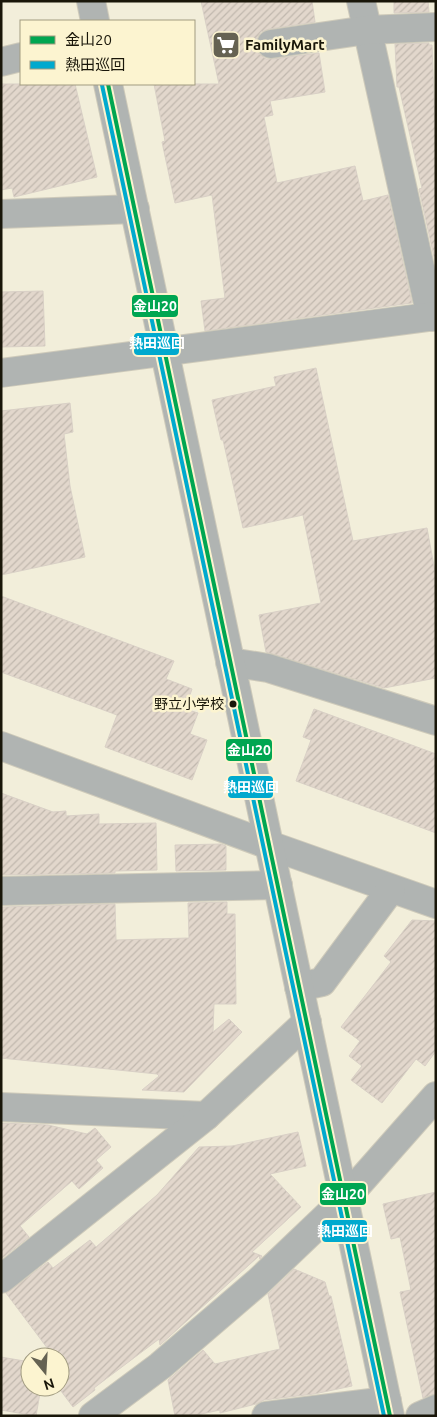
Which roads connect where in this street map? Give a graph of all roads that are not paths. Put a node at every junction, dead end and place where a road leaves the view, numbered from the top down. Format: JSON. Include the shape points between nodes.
{"nodes":[{"id":1,"x":91,"y":1,"type":"edge"},
{"id":2,"x":361,"y":1,"type":"edge"},
{"id":3,"x":95,"y":20,"type":"edge"},
{"id":4,"x":436,"y":27,"type":"edge"},
{"id":5,"x":367,"y":30,"type":"junction"},
{"id":6,"x":271,"y":44,"type":"dead end"},
{"id":7,"x":20,"y":58,"type":"edge"},
{"id":8,"x":1,"y":62,"type":"edge"},
{"id":9,"x":108,"y":85,"type":"edge"},
{"id":10,"x":135,"y":209,"type":"junction"},
{"id":11,"x":1,"y":214,"type":"edge"},
{"id":12,"x":434,"y":316,"type":"edge"},
{"id":13,"x":165,"y":351,"type":"junction"},
{"id":14,"x":1,"y":373,"type":"edge"},
{"id":15,"x":230,"y":662,"type":"junction"},
{"id":16,"x":436,"y":721,"type":"edge"},
{"id":17,"x":1,"y":746,"type":"edge"},
{"id":18,"x":269,"y":845,"type":"junction"},
{"id":19,"x":278,"y":885,"type":"junction"},
{"id":20,"x":391,"y":889,"type":"junction"},
{"id":21,"x":1,"y":891,"type":"edge"},
{"id":22,"x":436,"y":904,"type":"edge"},
{"id":23,"x":299,"y":988,"type":"junction"},
{"id":24,"x":307,"y":1022,"type":"junction"},
{"id":25,"x":436,"y":1096,"type":"edge"},
{"id":26,"x":1,"y":1107,"type":"edge"},
{"id":27,"x":206,"y":1116,"type":"junction"},
{"id":28,"x":344,"y":1200,"type":"junction"},
{"id":29,"x":1,"y":1279,"type":"edge"},
{"id":30,"x":388,"y":1408,"type":"edge"},
{"id":31,"x":436,"y":1409,"type":"edge"},
{"id":32,"x":93,"y":1416,"type":"edge"},
{"id":33,"x":266,"y":1416,"type":"edge"},
{"id":34,"x":420,"y":1416,"type":"edge"}],
"edges":[{"from":1,"to":3,"type":"street"},
{"from":2,"to":5,"type":"street"},
{"from":4,"to":5,"type":"street"},
{"from":5,"to":6,"type":"street"},
{"from":5,"to":12,"type":"street"},
{"from":7,"to":8,"type":"street"},
{"from":9,"to":10,"type":"street"},
{"from":10,"to":11,"type":"street"},
{"from":10,"to":13,"type":"street"},
{"from":12,"to":13,"type":"street"},
{"from":13,"to":14,"type":"street"},
{"from":13,"to":15,"type":"street"},
{"from":15,"to":16,"type":"street","via":[[268,668]]},
{"from":15,"to":18,"type":"street"},
{"from":17,"to":18,"type":"street"},
{"from":18,"to":19,"type":"street"},
{"from":18,"to":20,"type":"street"},
{"from":19,"to":21,"type":"street"},
{"from":19,"to":23,"type":"street"},
{"from":20,"to":22,"type":"street"},
{"from":20,"to":23,"type":"street","via":[[322,982]]},
{"from":23,"to":24,"type":"street"},
{"from":24,"to":27,"type":"street"},
{"from":24,"to":28,"type":"street"},
{"from":25,"to":28,"type":"street"},
{"from":26,"to":27,"type":"street"},
{"from":27,"to":29,"type":"street"},
{"from":28,"to":30,"type":"street"},
{"from":28,"to":32,"type":"street","via":[[258,1282],[160,1366]]},
{"from":30,"to":33,"type":"street"},
{"from":31,"to":34,"type":"street"}]}
